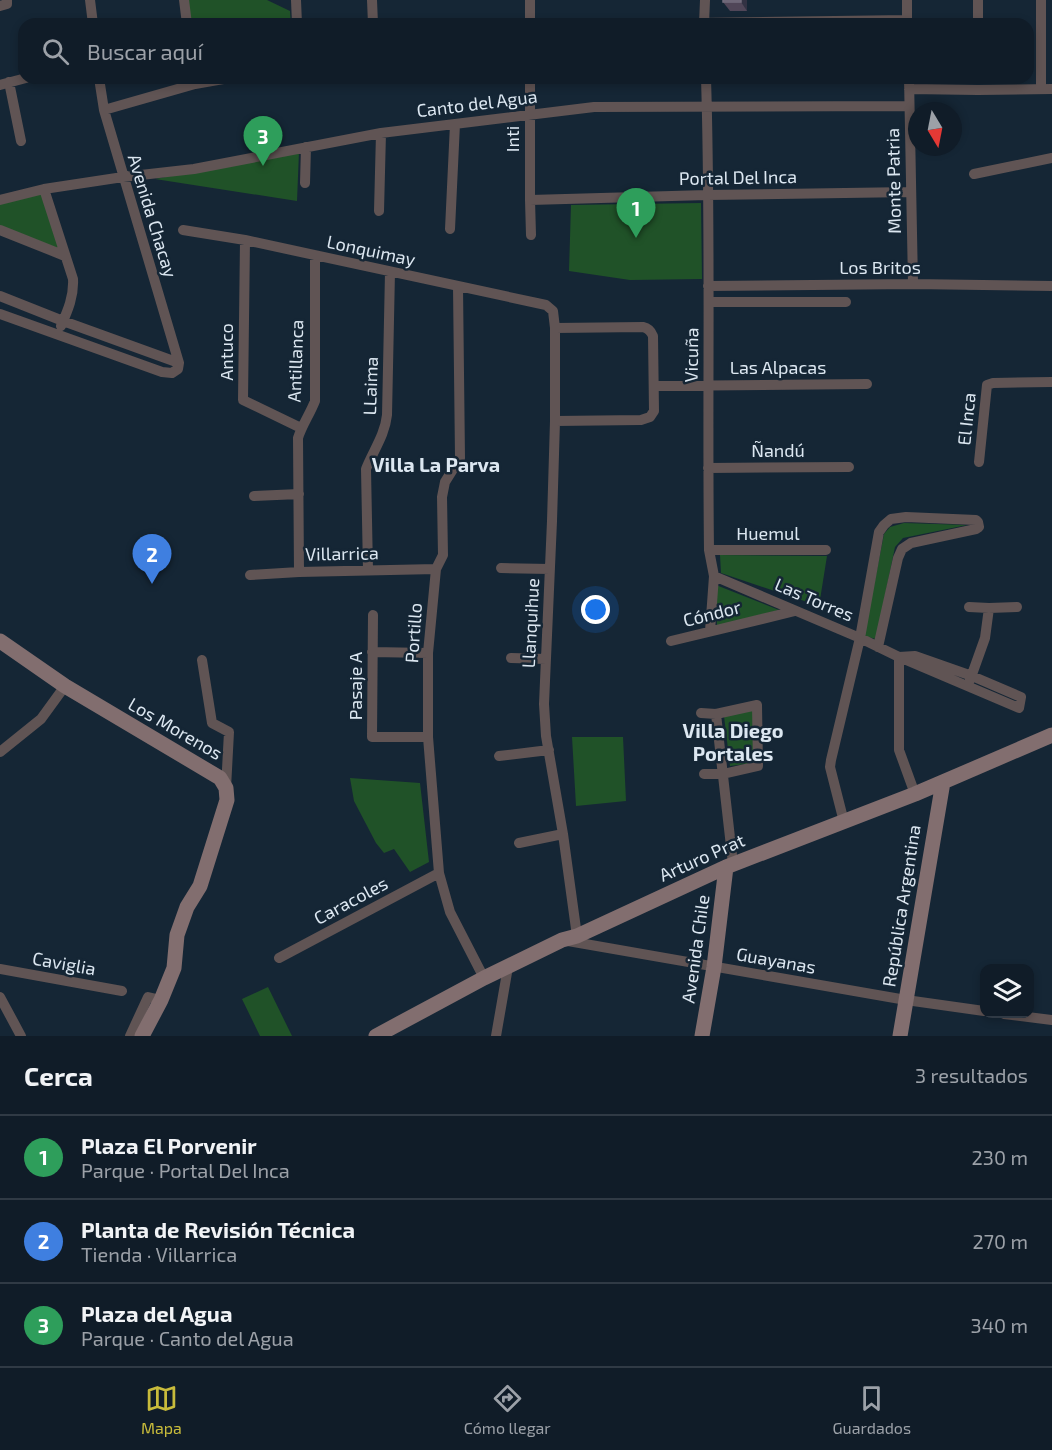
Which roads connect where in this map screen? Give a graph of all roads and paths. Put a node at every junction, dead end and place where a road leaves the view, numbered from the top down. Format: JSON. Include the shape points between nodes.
{"nodes":[{"id":1,"x":7,"y":0,"type":"edge"},
{"id":2,"x":90,"y":0,"type":"edge"},
{"id":3,"x":184,"y":0,"type":"edge"},
{"id":4,"x":296,"y":0,"type":"edge"},
{"id":5,"x":372,"y":0,"type":"edge"},
{"id":6,"x":530,"y":0,"type":"edge"},
{"id":7,"x":705,"y":0,"type":"edge"},
{"id":8,"x":907,"y":0,"type":"edge"},
{"id":9,"x":978,"y":0,"type":"edge"},
{"id":10,"x":1041,"y":0,"type":"edge"},
{"id":11,"x":0,"y":6,"type":"edge"},
{"id":12,"x":92,"y":18,"type":"edge"},
{"id":13,"x":186,"y":18,"type":"edge"},
{"id":14,"x":297,"y":18,"type":"edge"},
{"id":15,"x":373,"y":18,"type":"edge"},
{"id":16,"x":530,"y":18,"type":"edge"},
{"id":17,"x":704,"y":18,"type":"edge"},
{"id":18,"x":907,"y":18,"type":"edge"},
{"id":19,"x":978,"y":18,"type":"edge"},
{"id":20,"x":5,"y":83,"type":"edge"},
{"id":21,"x":100,"y":84,"type":"edge"},
{"id":22,"x":185,"y":84,"type":"edge"},
{"id":23,"x":530,"y":84,"type":"edge"},
{"id":24,"x":706,"y":84,"type":"edge"},
{"id":25,"x":909,"y":84,"type":"edge"},
{"id":26,"x":919,"y":84,"type":"edge"},
{"id":27,"x":978,"y":84,"type":"edge"},
{"id":28,"x":1047,"y":89,"type":"edge"},
{"id":29,"x":978,"y":90,"type":"junction"},
{"id":30,"x":909,"y":102,"type":"edge"},
{"id":31,"x":707,"y":105,"type":"junction"},
{"id":32,"x":908,"y":106,"type":"edge"},
{"id":33,"x":104,"y":110,"type":"junction"},
{"id":34,"x":529,"y":114,"type":"junction"},
{"id":35,"x":455,"y":124,"type":"junction"},
{"id":36,"x":381,"y":133,"type":"junction"},
{"id":37,"x":21,"y":141,"type":"dead end"},
{"id":38,"x":306,"y":147,"type":"junction"},
{"id":39,"x":910,"y":156,"type":"edge"},
{"id":40,"x":1052,"y":158,"type":"edge"},
{"id":41,"x":974,"y":174,"type":"dead end"},
{"id":42,"x":123,"y":177,"type":"junction"},
{"id":43,"x":305,"y":183,"type":"dead end"},
{"id":44,"x":44,"y":189,"type":"junction"},
{"id":45,"x":911,"y":192,"type":"junction"},
{"id":46,"x":707,"y":195,"type":"junction"},
{"id":47,"x":0,"y":200,"type":"edge"},
{"id":48,"x":530,"y":200,"type":"junction"},
{"id":49,"x":379,"y":211,"type":"dead end"},
{"id":50,"x":450,"y":229,"type":"dead end"},
{"id":51,"x":0,"y":230,"type":"edge"},
{"id":52,"x":183,"y":230,"type":"dead end"},
{"id":53,"x":531,"y":235,"type":"dead end"},
{"id":54,"x":245,"y":240,"type":"junction"},
{"id":55,"x":65,"y":256,"type":"junction"},
{"id":56,"x":315,"y":256,"type":"junction"},
{"id":57,"x":390,"y":272,"type":"junction"},
{"id":58,"x":913,"y":284,"type":"junction"},
{"id":59,"x":708,"y":286,"type":"junction"},
{"id":60,"x":1052,"y":286,"type":"edge"},
{"id":61,"x":458,"y":287,"type":"junction"},
{"id":62,"x":0,"y":296,"type":"edge"},
{"id":63,"x":709,"y":302,"type":"junction"},
{"id":64,"x":846,"y":302,"type":"dead end"},
{"id":65,"x":551,"y":309,"type":"joint"},
{"id":66,"x":0,"y":314,"type":"edge"},
{"id":67,"x":63,"y":321,"type":"junction"},
{"id":68,"x":555,"y":328,"type":"junction"},
{"id":69,"x":57,"y":335,"type":"junction"},
{"id":70,"x":179,"y":363,"type":"junction"},
{"id":71,"x":1052,"y":382,"type":"edge"},
{"id":72,"x":867,"y":384,"type":"dead end"},
{"id":73,"x":708,"y":385,"type":"junction"},
{"id":74,"x":654,"y":386,"type":"junction"},
{"id":75,"x":555,"y":421,"type":"junction"},
{"id":76,"x":301,"y":428,"type":"junction"},
{"id":77,"x":979,"y":462,"type":"dead end"},
{"id":78,"x":849,"y":467,"type":"dead end"},
{"id":79,"x":708,"y":468,"type":"junction"},
{"id":80,"x":298,"y":494,"type":"junction"},
{"id":81,"x":254,"y":496,"type":"dead end"},
{"id":82,"x":709,"y":550,"type":"junction"},
{"id":83,"x":826,"y":550,"type":"dead end"},
{"id":84,"x":501,"y":568,"type":"dead end"},
{"id":85,"x":435,"y":569,"type":"junction"},
{"id":86,"x":550,"y":569,"type":"junction"},
{"id":87,"x":368,"y":570,"type":"junction"},
{"id":88,"x":299,"y":572,"type":"junction"},
{"id":89,"x":250,"y":575,"type":"dead end"},
{"id":90,"x":714,"y":576,"type":"junction"},
{"id":91,"x":969,"y":607,"type":"dead end"},
{"id":92,"x":1017,"y":607,"type":"dead end"},
{"id":93,"x":989,"y":608,"type":"junction"},
{"id":94,"x":795,"y":611,"type":"junction"},
{"id":95,"x":373,"y":615,"type":"dead end"},
{"id":96,"x":710,"y":631,"type":"junction"},
{"id":97,"x":860,"y":638,"type":"junction"},
{"id":98,"x":0,"y":641,"type":"edge"},
{"id":99,"x":671,"y":641,"type":"dead end"},
{"id":100,"x":878,"y":647,"type":"junction"},
{"id":101,"x":372,"y":652,"type":"junction"},
{"id":102,"x":428,"y":653,"type":"junction"},
{"id":103,"x":899,"y":657,"type":"junction"},
{"id":104,"x":511,"y":658,"type":"dead end"},
{"id":105,"x":546,"y":659,"type":"junction"},
{"id":106,"x":202,"y":660,"type":"dead end"},
{"id":107,"x":972,"y":676,"type":"junction"},
{"id":108,"x":65,"y":686,"type":"junction"},
{"id":109,"x":968,"y":687,"type":"junction"},
{"id":110,"x":701,"y":713,"type":"dead end"},
{"id":111,"x":716,"y":714,"type":"junction"},
{"id":112,"x":1052,"y":735,"type":"edge"},
{"id":113,"x":428,"y":737,"type":"junction"},
{"id":114,"x":549,"y":750,"type":"junction"},
{"id":115,"x":0,"y":752,"type":"edge"},
{"id":116,"x":499,"y":756,"type":"dead end"},
{"id":117,"x":704,"y":774,"type":"dead end"},
{"id":118,"x":723,"y":774,"type":"junction"},
{"id":119,"x":943,"y":782,"type":"junction"},
{"id":120,"x":226,"y":788,"type":"junction"},
{"id":121,"x":915,"y":794,"type":"junction"},
{"id":122,"x":844,"y":822,"type":"junction"},
{"id":123,"x":563,"y":834,"type":"junction"},
{"id":124,"x":519,"y":843,"type":"dead end"},
{"id":125,"x":730,"y":866,"type":"junction"},
{"id":126,"x":439,"y":873,"type":"junction"},
{"id":127,"x":570,"y":938,"type":"junction"},
{"id":128,"x":279,"y":958,"type":"dead end"},
{"id":129,"x":508,"y":967,"type":"junction"},
{"id":130,"x":714,"y":967,"type":"junction"},
{"id":131,"x":0,"y":969,"type":"edge"},
{"id":132,"x":484,"y":978,"type":"junction"},
{"id":133,"x":122,"y":991,"type":"dead end"},
{"id":134,"x":0,"y":997,"type":"edge"},
{"id":135,"x":154,"y":998,"type":"junction"},
{"id":136,"x":906,"y":1000,"type":"junction"},
{"id":137,"x":980,"y":1010,"type":"edge"},
{"id":138,"x":1034,"y":1018,"type":"edge"},
{"id":139,"x":1052,"y":1020,"type":"edge"},
{"id":140,"x":21,"y":1036,"type":"edge"},
{"id":141,"x":130,"y":1036,"type":"edge"},
{"id":142,"x":142,"y":1036,"type":"edge"},
{"id":143,"x":376,"y":1036,"type":"edge"},
{"id":144,"x":496,"y":1036,"type":"edge"},
{"id":145,"x":702,"y":1036,"type":"edge"},
{"id":146,"x":900,"y":1036,"type":"edge"}],
"edges":[{"from":1,"to":11,"type":"street","via":[[8,4]]},
{"from":2,"to":12,"type":"street"},
{"from":3,"to":13,"type":"street"},
{"from":4,"to":14,"type":"street"},
{"from":5,"to":15,"type":"street"},
{"from":6,"to":16,"type":"street"},
{"from":7,"to":17,"type":"street"},
{"from":8,"to":18,"type":"street"},
{"from":9,"to":19,"type":"street"},
{"from":10,"to":28,"type":"street"},
{"from":20,"to":37,"type":"street"},
{"from":21,"to":33,"type":"street","name":"Avenida Chacay"},
{"from":22,"to":33,"type":"street"},
{"from":23,"to":34,"type":"street","name":"Inti"},
{"from":24,"to":31,"type":"street","name":"Vicuña"},
{"from":25,"to":30,"type":"street","name":"Monte Patria"},
{"from":26,"to":29,"type":"street"},
{"from":27,"to":29,"type":"street"},
{"from":28,"to":29,"type":"street"},
{"from":31,"to":32,"type":"street","name":"Canto del Agua"},
{"from":31,"to":34,"type":"street","name":"Canto del Agua","via":[[594,107]]},
{"from":31,"to":46,"type":"street","name":"Vicuña"},
{"from":33,"to":42,"type":"street","name":"Avenida Chacay"},
{"from":34,"to":35,"type":"street","name":"Canto del Agua"},
{"from":34,"to":48,"type":"street","name":"Inti"},
{"from":35,"to":36,"type":"street","name":"Canto del Agua"},
{"from":35,"to":50,"type":"street"},
{"from":36,"to":38,"type":"street","name":"Canto del Agua"},
{"from":36,"to":49,"type":"street"},
{"from":38,"to":42,"type":"street","name":"Canto del Agua","via":[[194,169]]},
{"from":38,"to":43,"type":"street"},
{"from":39,"to":45,"type":"street","name":"Monte Patria"},
{"from":40,"to":41,"type":"street"},
{"from":42,"to":44,"type":"street","name":"Canto del Agua"},
{"from":42,"to":70,"type":"street","name":"Avenida Chacay"},
{"from":44,"to":47,"type":"street","name":"Canto del Agua"},
{"from":44,"to":55,"type":"street"},
{"from":45,"to":46,"type":"street","name":"Portal Del Inca"},
{"from":45,"to":58,"type":"street","name":"Monte Patria"},
{"from":46,"to":48,"type":"street","name":"Portal Del Inca"},
{"from":46,"to":59,"type":"street","name":"Vicuña"},
{"from":48,"to":53,"type":"street","name":"Inti"},
{"from":51,"to":55,"type":"street"},
{"from":52,"to":54,"type":"street","name":"Lonquimay"},
{"from":54,"to":56,"type":"street","name":"Lonquimay"},
{"from":54,"to":76,"type":"street","name":"Antuco","via":[[243,400]]},
{"from":55,"to":67,"type":"street","via":[[74,291]]},
{"from":56,"to":57,"type":"street","name":"Lonquimay"},
{"from":56,"to":76,"type":"street","name":"Antillanca","via":[[315,401]]},
{"from":57,"to":61,"type":"street","name":"Lonquimay"},
{"from":57,"to":87,"type":"street","name":"LLaima","via":[[386,428],[366,469]]},
{"from":58,"to":59,"type":"street","name":"Los Britos"},
{"from":58,"to":60,"type":"street","name":"Los Britos"},
{"from":59,"to":63,"type":"street","name":"Vicuña"},
{"from":61,"to":65,"type":"street","name":"Lonquimay"},
{"from":61,"to":85,"type":"street","name":"Portillo","via":[[460,458],[445,483],[443,555]]},
{"from":62,"to":67,"type":"street"},
{"from":63,"to":64,"type":"street"},
{"from":63,"to":73,"type":"street","name":"Vicuña"},
{"from":65,"to":68,"type":"street","name":"Llanquihue"},
{"from":66,"to":69,"type":"street"},
{"from":67,"to":69,"type":"street"},
{"from":67,"to":70,"type":"street"},
{"from":68,"to":74,"type":"street","via":[[647,328],[652,333]]},
{"from":68,"to":75,"type":"street","name":"Llanquihue"},
{"from":69,"to":70,"type":"street","via":[[162,372],[172,373]]},
{"from":71,"to":77,"type":"street","name":"El Inca","via":[[987,385]]},
{"from":72,"to":73,"type":"street","name":"Las Alpacas"},
{"from":73,"to":74,"type":"street","name":"Las Alpacas"},
{"from":73,"to":79,"type":"street","name":"Vicuña"},
{"from":74,"to":75,"type":"street","via":[[654,411],[650,417]]},
{"from":75,"to":86,"type":"street","name":"Llanquihue"},
{"from":76,"to":80,"type":"street","name":"Antillanca"},
{"from":78,"to":79,"type":"street","name":"Ñandú"},
{"from":79,"to":82,"type":"street","name":"Vicuña"},
{"from":80,"to":81,"type":"street"},
{"from":80,"to":88,"type":"street","name":"Antillanca"},
{"from":82,"to":83,"type":"street","name":"Huemul"},
{"from":82,"to":90,"type":"street","name":"Vicuña"},
{"from":84,"to":86,"type":"street"},
{"from":85,"to":87,"type":"street","name":"Villarrica"},
{"from":85,"to":102,"type":"street","name":"Portillo"},
{"from":86,"to":105,"type":"street","name":"Llanquihue"},
{"from":87,"to":88,"type":"street","name":"Villarrica"},
{"from":88,"to":89,"type":"street","name":"Villarrica"},
{"from":90,"to":94,"type":"street","name":"Las Torres"},
{"from":90,"to":96,"type":"street","name":"Vicuña"},
{"from":91,"to":93,"type":"street"},
{"from":92,"to":93,"type":"street"},
{"from":93,"to":107,"type":"street","via":[[985,638]]},
{"from":94,"to":96,"type":"street","name":"Cóndor"},
{"from":94,"to":97,"type":"street","name":"Las Torres"},
{"from":95,"to":101,"type":"street","name":"Pasaje A"},
{"from":96,"to":99,"type":"street","name":"Cóndor"},
{"from":97,"to":100,"type":"street","name":"Las Torres"},
{"from":97,"to":100,"type":"street","via":[[879,532],[884,525],[891,519],[906,517],[976,520],[976,529],[912,543],[902,549]]},
{"from":97,"to":122,"type":"street","via":[[830,767]]},
{"from":98,"to":108,"type":"main road","name":"Los Morenos"},
{"from":100,"to":103,"type":"street","name":"Las Torres"},
{"from":101,"to":102,"type":"street"},
{"from":101,"to":113,"type":"street","name":"Pasaje A","via":[[372,737]]},
{"from":102,"to":113,"type":"street","name":"Portillo"},
{"from":103,"to":107,"type":"street","name":"Las Torres","via":[[915,656]]},
{"from":103,"to":109,"type":"street","name":"Las Torres"},
{"from":103,"to":121,"type":"street","via":[[899,750]]},
{"from":104,"to":105,"type":"street"},
{"from":105,"to":114,"type":"street","name":"Llanquihue","via":[[544,704]]},
{"from":106,"to":120,"type":"street","via":[[212,723],[229,732]]},
{"from":107,"to":109,"type":"street"},
{"from":107,"to":109,"type":"street","name":"Las Torres","via":[[1020,703]]},
{"from":108,"to":115,"type":"street","via":[[41,719]]},
{"from":108,"to":120,"type":"main road","name":"Los Morenos","via":[[220,778]]},
{"from":110,"to":111,"type":"street"},
{"from":111,"to":118,"type":"street"},
{"from":111,"to":118,"type":"street","via":[[756,705],[758,766]]},
{"from":112,"to":119,"type":"main road","name":"Arturo Prat"},
{"from":113,"to":126,"type":"street","name":"Portillo"},
{"from":114,"to":116,"type":"street"},
{"from":114,"to":123,"type":"street","name":"Llanquihue"},
{"from":117,"to":118,"type":"street"},
{"from":118,"to":125,"type":"street"},
{"from":119,"to":121,"type":"main road","name":"Arturo Prat"},
{"from":119,"to":136,"type":"main road","name":"República Argentina"},
{"from":120,"to":135,"type":"main road","name":"Los Morenos","via":[[227,800],[200,886],[177,935],[174,968]]},
{"from":121,"to":122,"type":"main road","name":"Arturo Prat"},
{"from":122,"to":125,"type":"main road","name":"Arturo Prat"},
{"from":123,"to":124,"type":"street"},
{"from":123,"to":127,"type":"street","name":"Llanquihue"},
{"from":125,"to":127,"type":"main road","name":"Arturo Prat"},
{"from":125,"to":130,"type":"main road","name":"Avenida Chile"},
{"from":126,"to":128,"type":"street","name":"Caracoles"},
{"from":126,"to":132,"type":"street","name":"Portillo","via":[[450,912]]},
{"from":127,"to":129,"type":"main road","name":"Arturo Prat"},
{"from":127,"to":130,"type":"street","name":"Guayanas"},
{"from":129,"to":132,"type":"main road","name":"Arturo Prat"},
{"from":129,"to":144,"type":"street"},
{"from":130,"to":136,"type":"street","name":"Guayanas"},
{"from":130,"to":145,"type":"main road","name":"Avenida Chile"},
{"from":131,"to":133,"type":"street","name":"Caviglia"},
{"from":132,"to":143,"type":"main road","name":"Arturo Prat"},
{"from":134,"to":140,"type":"street"},
{"from":135,"to":141,"type":"street","name":"Los Morenos"},
{"from":135,"to":142,"type":"main road","name":"Los Morenos"},
{"from":136,"to":137,"type":"street","name":"Guayanas"},
{"from":136,"to":146,"type":"main road","name":"República Argentina"},
{"from":138,"to":139,"type":"street"}]}
